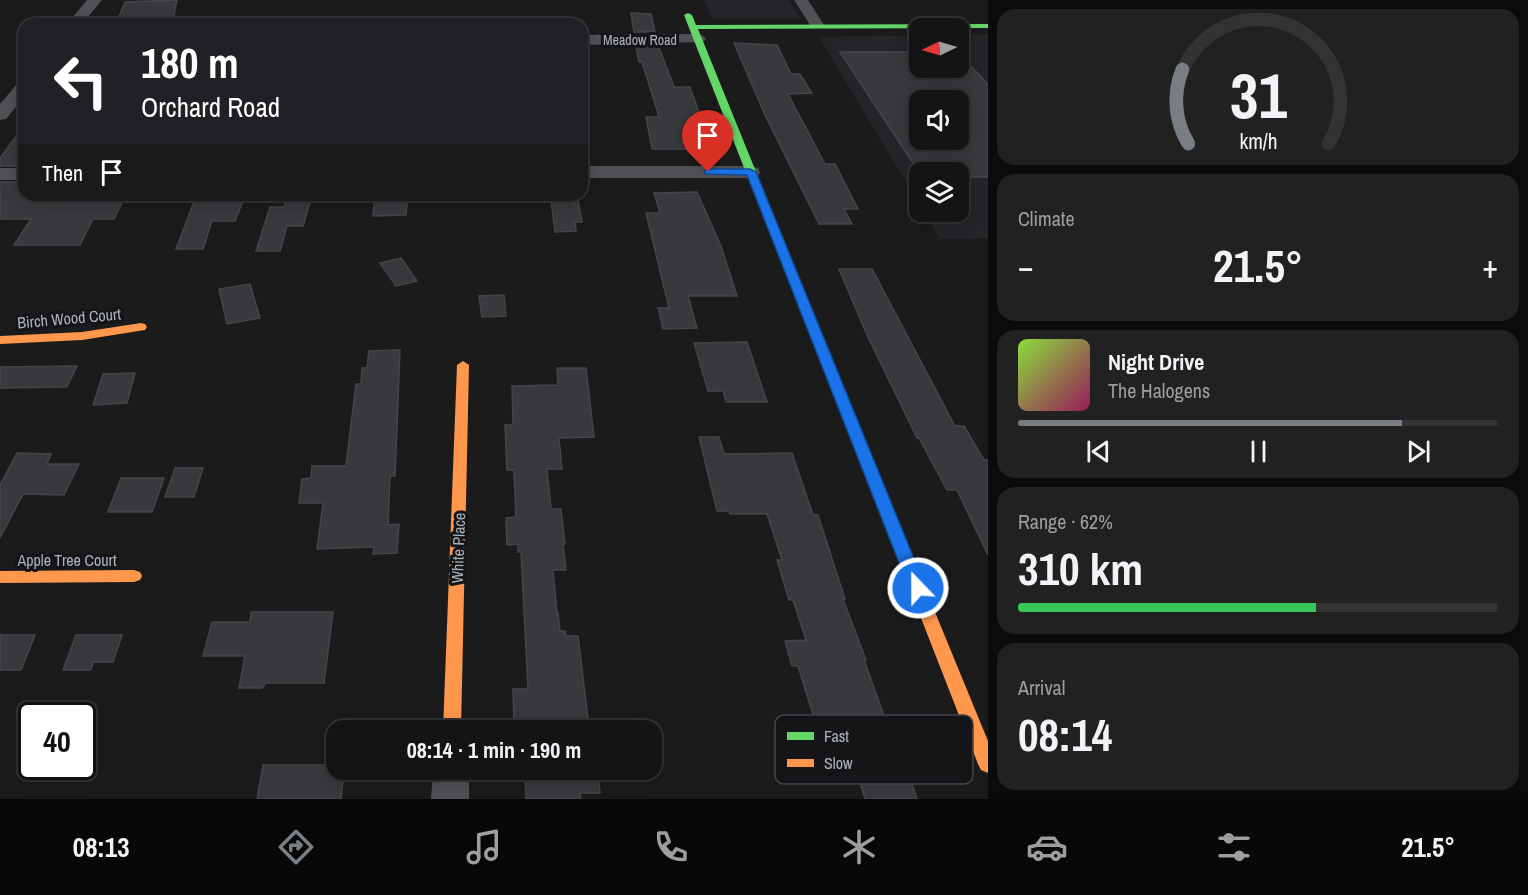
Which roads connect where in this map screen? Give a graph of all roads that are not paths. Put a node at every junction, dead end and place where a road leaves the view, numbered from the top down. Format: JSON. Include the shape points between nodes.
{"nodes":[{"id":1,"x":95,"y":0,"type":"edge"},
{"id":2,"x":801,"y":0,"type":"edge"},
{"id":3,"x":79,"y":18,"type":"edge"},
{"id":4,"x":817,"y":25,"type":"junction"},
{"id":5,"x":988,"y":26,"type":"edge"},
{"id":6,"x":693,"y":27,"type":"junction"},
{"id":7,"x":588,"y":39,"type":"edge"},
{"id":8,"x":18,"y":93,"type":"edge"},
{"id":9,"x":0,"y":115,"type":"edge"},
{"id":10,"x":588,"y":172,"type":"edge"},
{"id":11,"x":750,"y":172,"type":"junction"},
{"id":12,"x":0,"y":174,"type":"edge"},
{"id":13,"x":18,"y":174,"type":"edge"},
{"id":14,"x":141,"y":327,"type":"dead end"},
{"id":15,"x":0,"y":340,"type":"edge"},
{"id":16,"x":463,"y":365,"type":"dead end"},
{"id":17,"x":134,"y":576,"type":"dead end"},
{"id":18,"x":0,"y":577,"type":"edge"},
{"id":19,"x":968,"y":715,"type":"edge"},
{"id":20,"x":452,"y":720,"type":"edge"},
{"id":21,"x":973,"y":727,"type":"edge"},
{"id":22,"x":988,"y":764,"type":"edge"},
{"id":23,"x":451,"y":780,"type":"edge"},
{"id":24,"x":450,"y":799,"type":"edge"}],
"edges":[{"from":1,"to":3,"type":"street"},
{"from":2,"to":4,"type":"street"},
{"from":4,"to":5,"type":"street"},
{"from":4,"to":6,"type":"street"},
{"from":6,"to":7,"type":"street","name":"Meadow Road"},
{"from":6,"to":11,"type":"street"},
{"from":8,"to":9,"type":"street"},
{"from":10,"to":11,"type":"street"},
{"from":11,"to":19,"type":"street"},
{"from":12,"to":13,"type":"street"},
{"from":14,"to":15,"type":"street","name":"Birch Wood Court","via":[[82,336]]},
{"from":16,"to":20,"type":"street","name":"White Place"},
{"from":17,"to":18,"type":"street","name":"Apple Tree Court"},
{"from":21,"to":22,"type":"street"},
{"from":23,"to":24,"type":"street"}]}
